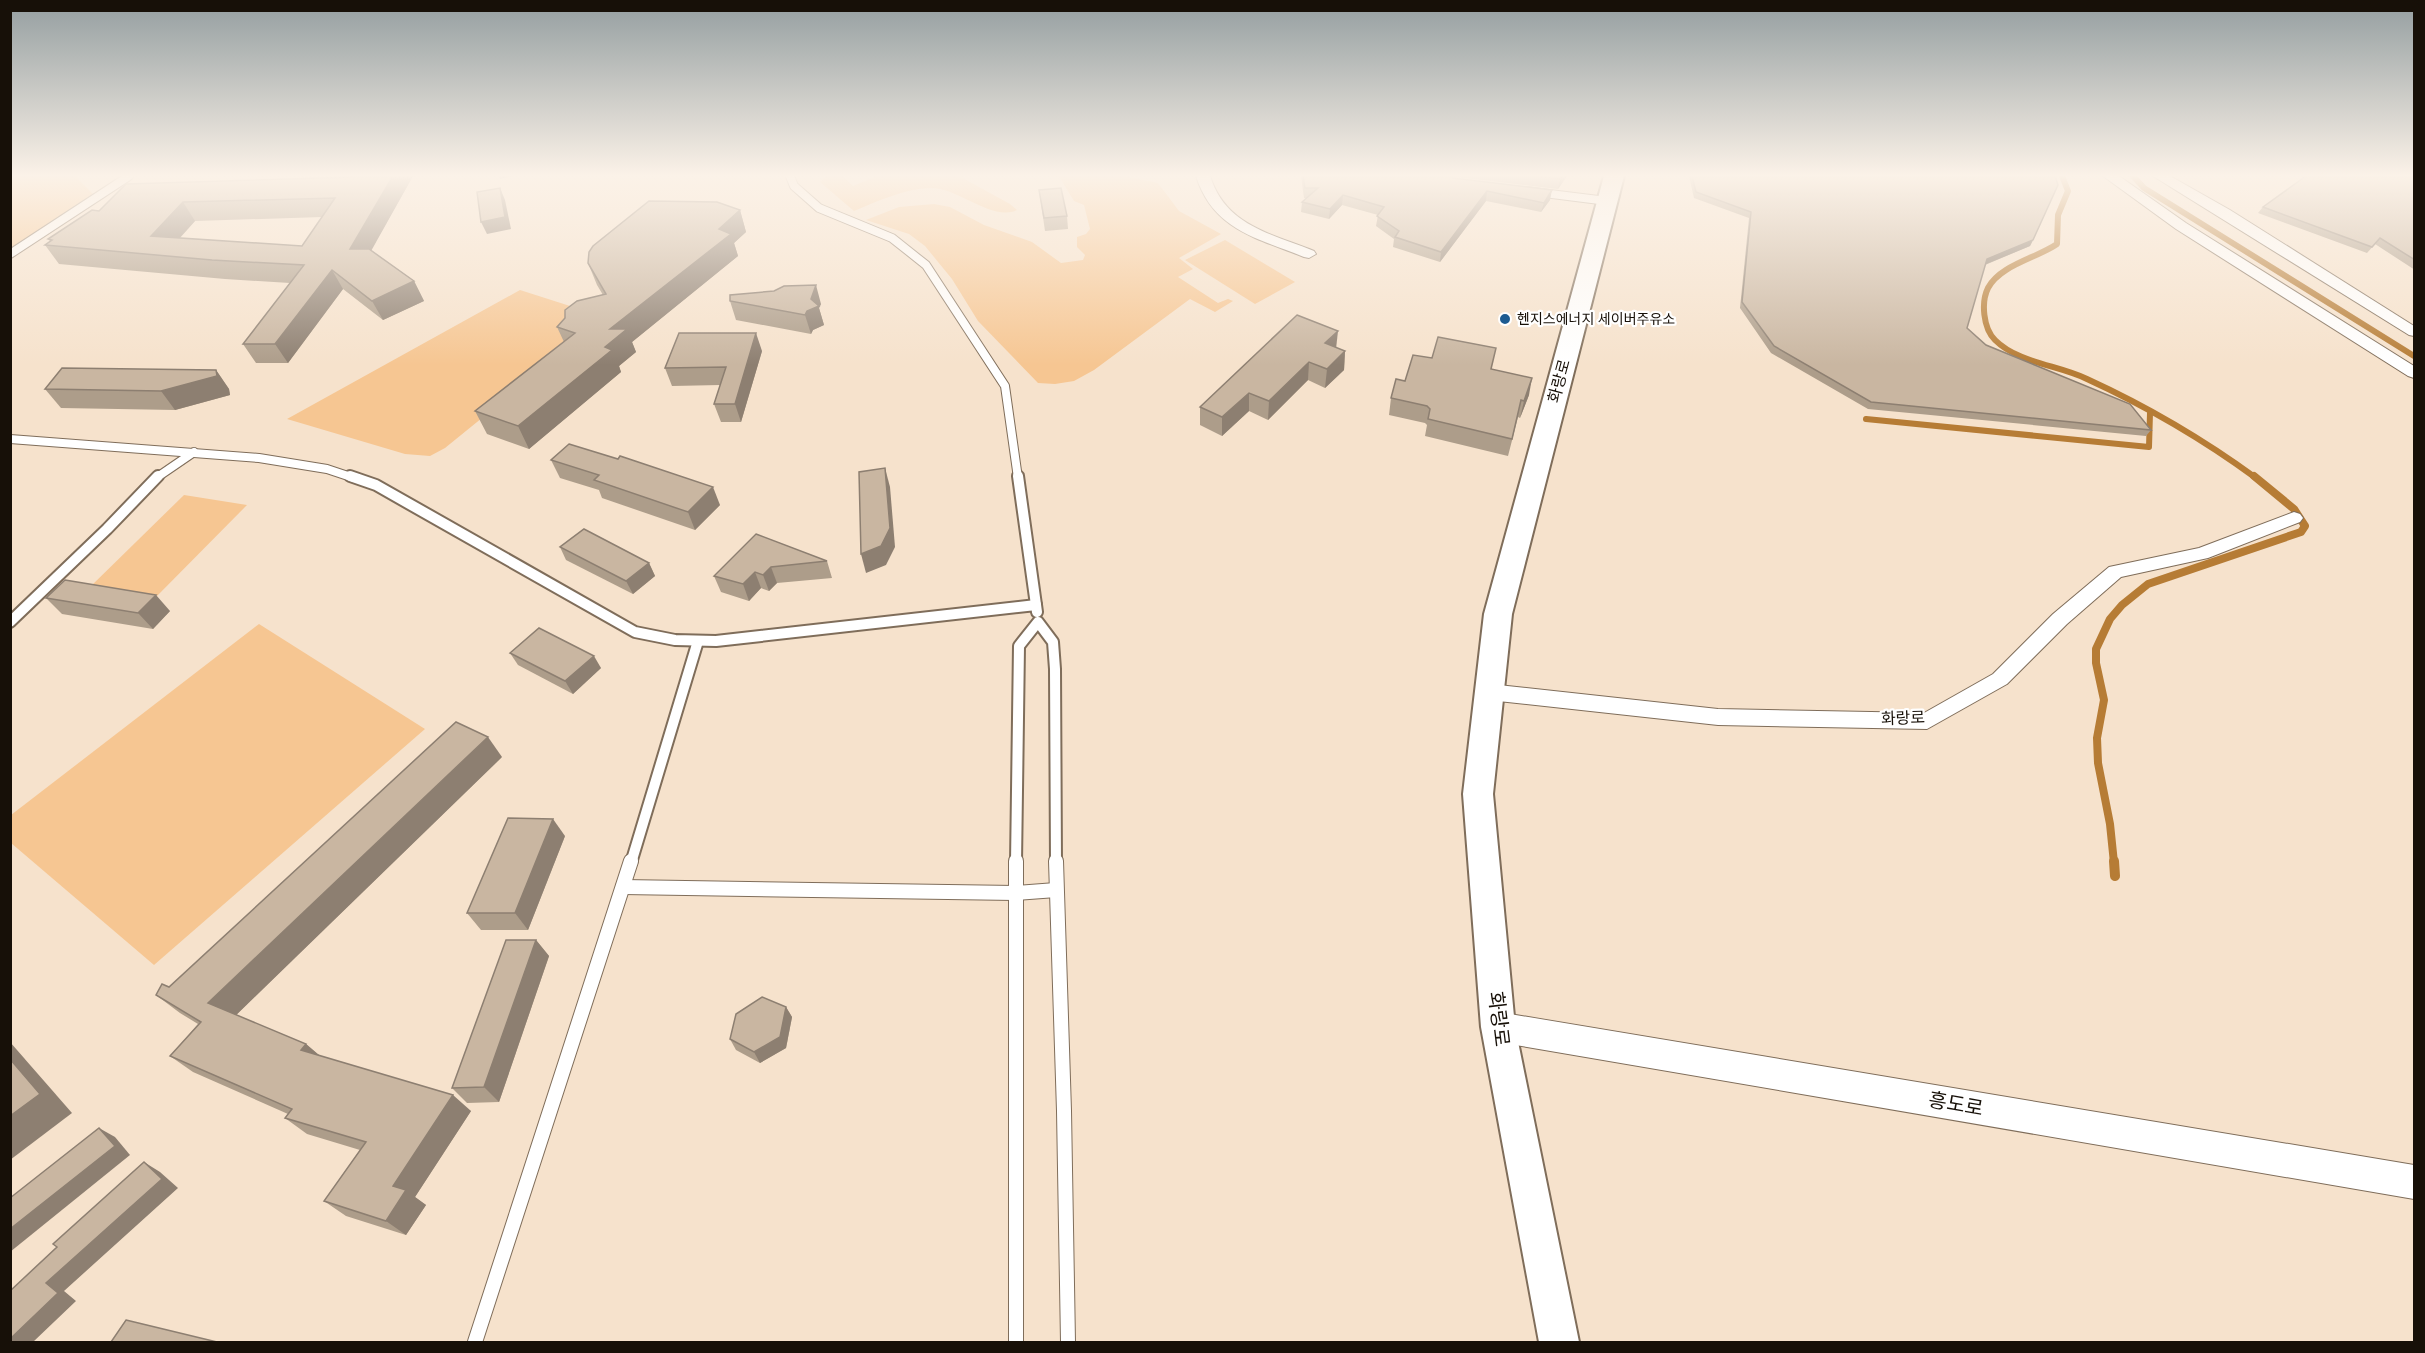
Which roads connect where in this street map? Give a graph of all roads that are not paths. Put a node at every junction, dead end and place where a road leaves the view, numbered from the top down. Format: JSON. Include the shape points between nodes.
{"nodes":[{"id":1,"x":33,"y":239,"type":"edge"},
{"id":2,"x":893,"y":239,"type":"edge"},
{"id":3,"x":1274,"y":239,"type":"edge"},
{"id":4,"x":1597,"y":239,"type":"edge"},
{"id":5,"x":2203,"y":239,"type":"edge"},
{"id":6,"x":2267,"y":239,"type":"edge"},
{"id":7,"x":10,"y":254,"type":"edge"},
{"id":8,"x":1309,"y":254,"type":"dead end"},
{"id":9,"x":2415,"y":332,"type":"edge"},
{"id":10,"x":2415,"y":373,"type":"edge"},
{"id":11,"x":10,"y":439,"type":"edge"},
{"id":12,"x":194,"y":452,"type":"junction"},
{"id":13,"x":2294,"y":518,"type":"dead end"},
{"id":14,"x":1036,"y":606,"type":"junction"},
{"id":15,"x":10,"y":622,"type":"edge"},
{"id":16,"x":1038,"y":622,"type":"junction"},
{"id":17,"x":698,"y":641,"type":"junction"},
{"id":18,"x":1490,"y":692,"type":"junction"},
{"id":19,"x":623,"y":887,"type":"junction"},
{"id":20,"x":1056,"y":890,"type":"junction"},
{"id":21,"x":1015,"y":893,"type":"junction"},
{"id":22,"x":1498,"y":1027,"type":"junction"},
{"id":23,"x":2415,"y":1182,"type":"edge"},
{"id":24,"x":475,"y":1342,"type":"edge"},
{"id":25,"x":1016,"y":1342,"type":"edge"},
{"id":26,"x":1068,"y":1342,"type":"edge"},
{"id":27,"x":1559,"y":1342,"type":"edge"}],
"edges":[{"from":1,"to":7,"type":"lane"},
{"from":2,"to":14,"type":"lane","via":[[926,265],[1005,386]]},
{"from":3,"to":8,"type":"street"},
{"from":4,"to":18,"type":"main road","name":"화랑로","via":[[1498,614]]},
{"from":5,"to":10,"type":"street"},
{"from":6,"to":9,"type":"street"},
{"from":11,"to":12,"type":"lane"},
{"from":12,"to":15,"type":"lane","via":[[162,472]]},
{"from":12,"to":17,"type":"lane","via":[[327,469],[376,485],[635,632],[659,639]]},
{"from":13,"to":18,"type":"street","name":"화랑로","via":[[2202,554],[2115,572],[2060,619],[2000,679],[1927,721],[1718,717]]},
{"from":14,"to":16,"type":"lane"},
{"from":14,"to":17,"type":"lane"},
{"from":16,"to":20,"type":"lane","via":[[1053,642]]},
{"from":16,"to":21,"type":"lane","via":[[1019,646]]},
{"from":17,"to":19,"type":"lane"},
{"from":18,"to":22,"type":"main road","name":"화랑로","via":[[1478,794]]},
{"from":19,"to":21,"type":"lane"},
{"from":19,"to":24,"type":"lane"},
{"from":20,"to":21,"type":"lane"},
{"from":20,"to":26,"type":"lane"},
{"from":21,"to":25,"type":"lane"},
{"from":22,"to":23,"type":"street","name":"흥도로"},
{"from":22,"to":27,"type":"main road","name":"화랑로"}]}
